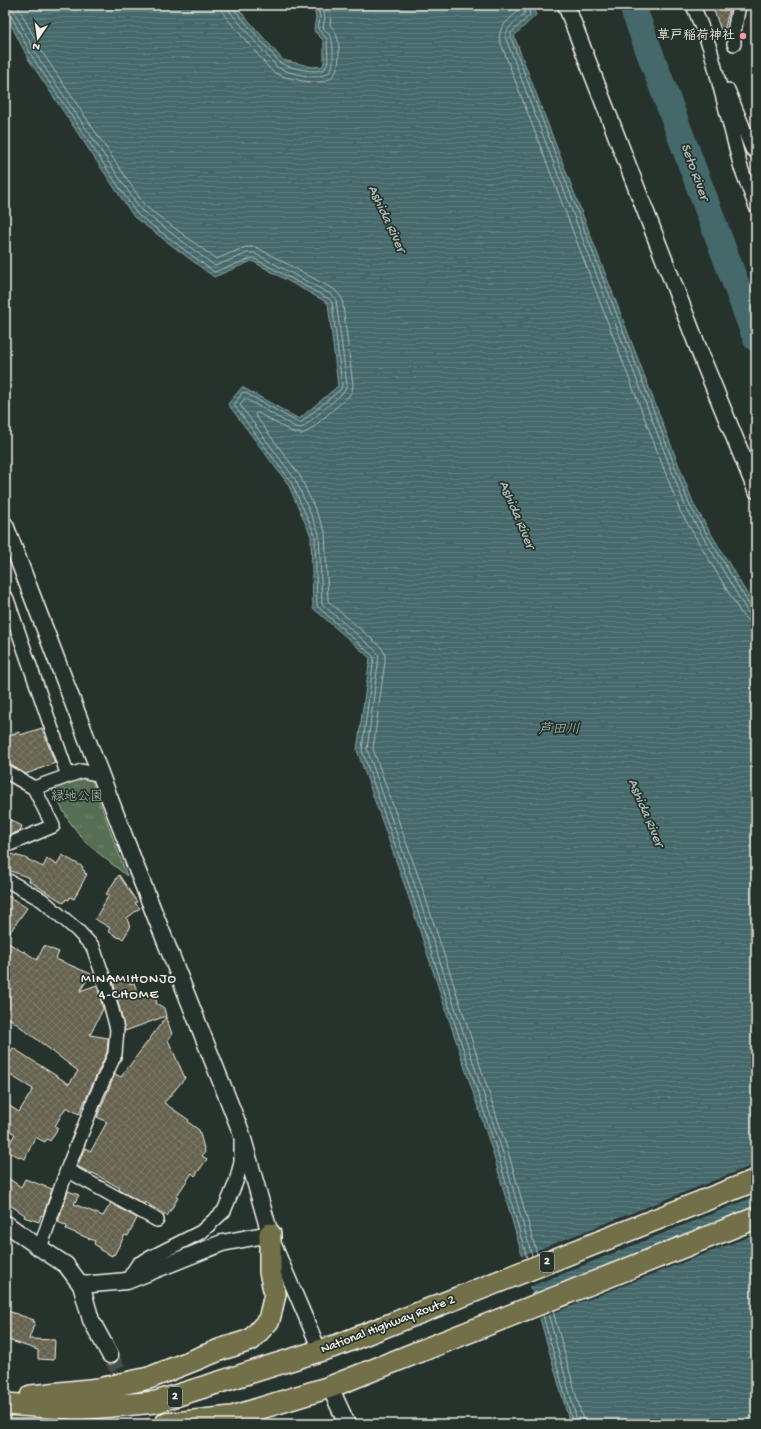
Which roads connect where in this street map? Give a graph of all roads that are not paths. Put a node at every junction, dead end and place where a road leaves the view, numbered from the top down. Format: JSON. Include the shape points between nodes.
{"nodes":[{"id":1,"x":566,"y":5,"type":"edge"},
{"id":2,"x":693,"y":5,"type":"edge"},
{"id":3,"x":739,"y":5,"type":"edge"},
{"id":4,"x":734,"y":44,"type":"dead end"},
{"id":5,"x":718,"y":78,"type":"junction"},
{"id":6,"x":756,"y":152,"type":"edge"},
{"id":7,"x":756,"y":207,"type":"edge"},
{"id":8,"x":756,"y":490,"type":"edge"},
{"id":9,"x":5,"y":525,"type":"edge"},
{"id":10,"x":5,"y":599,"type":"edge"},
{"id":11,"x":5,"y":771,"type":"edge"},
{"id":12,"x":101,"y":775,"type":"junction"},
{"id":13,"x":68,"y":776,"type":"junction"},
{"id":14,"x":34,"y":788,"type":"junction"},
{"id":15,"x":5,"y":846,"type":"edge"},
{"id":16,"x":5,"y":880,"type":"edge"},
{"id":17,"x":242,"y":1132,"type":"junction"},
{"id":18,"x":67,"y":1170,"type":"junction"},
{"id":19,"x":756,"y":1180,"type":"edge"},
{"id":20,"x":756,"y":1218,"type":"edge"},
{"id":21,"x":157,"y":1220,"type":"dead end"},
{"id":22,"x":5,"y":1223,"type":"edge"},
{"id":23,"x":270,"y":1234,"type":"junction"},
{"id":24,"x":40,"y":1248,"type":"junction"},
{"id":25,"x":127,"y":1281,"type":"junction"},
{"id":26,"x":81,"y":1285,"type":"junction"},
{"id":27,"x":329,"y":1348,"type":"junction"},
{"id":28,"x":110,"y":1355,"type":"tunnel mouth"},
{"id":29,"x":330,"y":1388,"type":"junction"},
{"id":30,"x":5,"y":1397,"type":"edge"},
{"id":31,"x":5,"y":1404,"type":"edge"},
{"id":32,"x":165,"y":1424,"type":"edge"},
{"id":33,"x":347,"y":1424,"type":"edge"}],
"edges":[{"from":1,"to":8,"type":"street","via":[[701,356]]},
{"from":2,"to":5,"type":"street","via":[[710,48]]},
{"from":3,"to":4,"type":"street"},
{"from":5,"to":6,"type":"street","via":[[727,88],[752,149]]},
{"from":5,"to":7,"type":"street","via":[[741,168]]},
{"from":9,"to":12,"type":"street"},
{"from":10,"to":13,"type":"street"},
{"from":11,"to":14,"type":"street"},
{"from":12,"to":13,"type":"street","via":[[82,771]]},
{"from":12,"to":17,"type":"street"},
{"from":13,"to":14,"type":"street"},
{"from":14,"to":15,"type":"street","via":[[53,826]]},
{"from":16,"to":18,"type":"street","via":[[42,900],[93,947],[117,1029],[115,1054]]},
{"from":17,"to":23,"type":"street"},
{"from":17,"to":25,"type":"street","via":[[236,1182],[224,1211],[201,1232],[138,1264]]},
{"from":18,"to":21,"type":"street"},
{"from":18,"to":24,"type":"street"},
{"from":19,"to":27,"type":"highway","name":"National Highway Route 2","number":"2"},
{"from":20,"to":29,"type":"highway","number":"2"},
{"from":22,"to":24,"type":"street"},
{"from":23,"to":25,"type":"street","via":[[222,1243]]},
{"from":23,"to":27,"type":"street"},
{"from":23,"to":30,"type":"highway","via":[[270,1272],[275,1294],[269,1320],[251,1340],[149,1378],[99,1389],[22,1398]]},
{"from":24,"to":26,"type":"street","via":[[66,1265]]},
{"from":25,"to":26,"type":"street"},
{"from":26,"to":28,"type":"street","via":[[91,1320]]},
{"from":27,"to":31,"type":"highway","name":"National Highway Route 2","number":"2","via":[[156,1402],[79,1409]]},
{"from":29,"to":32,"type":"highway","number":"2","via":[[232,1417]]},
{"from":29,"to":33,"type":"street"}]}
